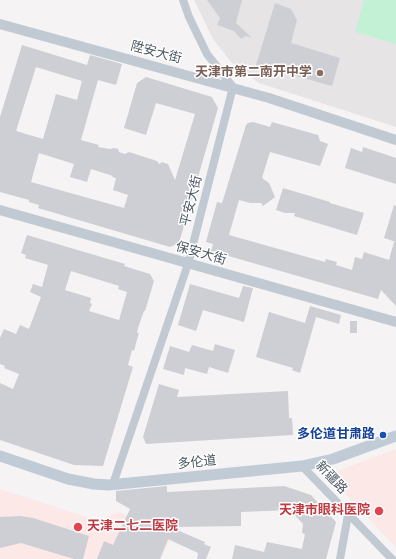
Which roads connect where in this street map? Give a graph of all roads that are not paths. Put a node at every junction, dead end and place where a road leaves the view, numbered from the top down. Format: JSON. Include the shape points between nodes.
{"nodes":[{"id":1,"x":183,"y":0,"type":"edge"},
{"id":2,"x":0,"y":24,"type":"edge"},
{"id":3,"x":233,"y":87,"type":"junction"},
{"id":4,"x":396,"y":140,"type":"edge"},
{"id":5,"x":0,"y":210,"type":"edge"},
{"id":6,"x":188,"y":264,"type":"junction"},
{"id":7,"x":396,"y":322,"type":"edge"},
{"id":8,"x":396,"y":436,"type":"edge"},
{"id":9,"x":0,"y":456,"type":"edge"},
{"id":10,"x":302,"y":466,"type":"junction"},
{"id":11,"x":113,"y":484,"type":"junction"},
{"id":12,"x":348,"y":515,"type":"junction"},
{"id":13,"x":340,"y":559,"type":"edge"},
{"id":14,"x":392,"y":559,"type":"edge"}],
"edges":[{"from":1,"to":3,"type":"street","via":[[207,54]]},
{"from":2,"to":3,"type":"street","name":"陞安大街"},
{"from":3,"to":4,"type":"street","name":"陞安大街"},
{"from":3,"to":6,"type":"street","name":"平安大街"},
{"from":5,"to":6,"type":"street","name":"保安大街"},
{"from":6,"to":7,"type":"street","name":"保安大街"},
{"from":6,"to":11,"type":"street","name":"平安大街"},
{"from":8,"to":10,"type":"main road","name":"多伦道","via":[[333,459]]},
{"from":9,"to":11,"type":"main road","name":"多伦道","via":[[68,479],[94,484]]},
{"from":10,"to":11,"type":"main road","name":"多伦道"},
{"from":10,"to":12,"type":"street","name":"新疆路"},
{"from":12,"to":13,"type":"street"},
{"from":12,"to":14,"type":"street","name":"新疆路"}]}
